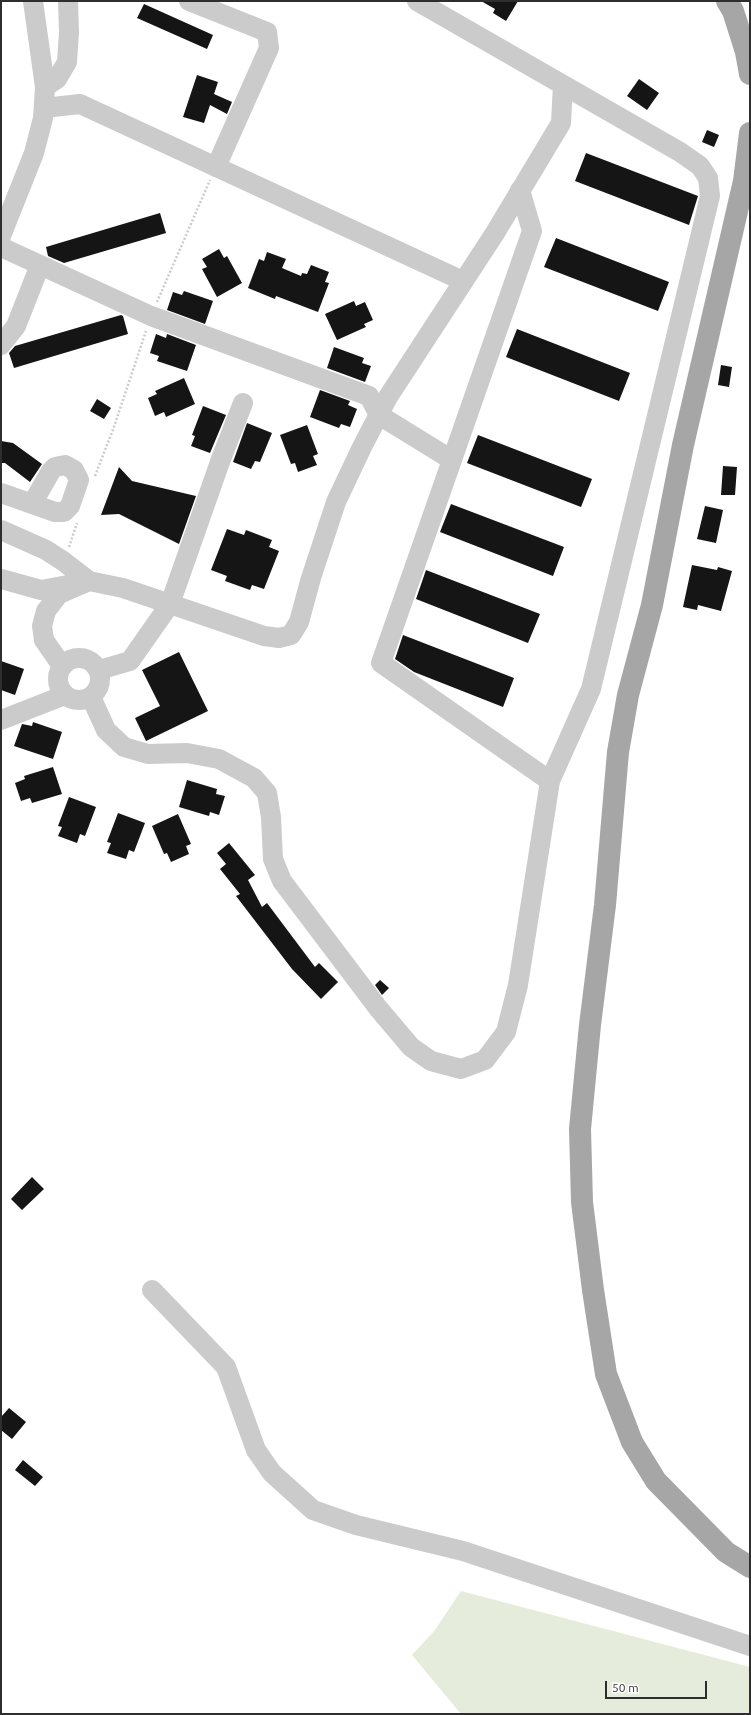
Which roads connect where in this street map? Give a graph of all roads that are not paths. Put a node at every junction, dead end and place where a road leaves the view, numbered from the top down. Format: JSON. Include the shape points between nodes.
{"nodes":[{"id":1,"x":33,"y":1,"type":"edge"},
{"id":2,"x":68,"y":1,"type":"edge"},
{"id":3,"x":189,"y":1,"type":"edge"},
{"id":4,"x":417,"y":1,"type":"edge"},
{"id":5,"x":727,"y":1,"type":"edge"},
{"id":6,"x":750,"y":74,"type":"edge"},
{"id":7,"x":563,"y":85,"type":"junction"},
{"id":8,"x":45,"y":87,"type":"junction"},
{"id":9,"x":44,"y":108,"type":"junction"},
{"id":10,"x":750,"y":133,"type":"edge"},
{"id":11,"x":748,"y":166,"type":"edge"},
{"id":12,"x":216,"y":167,"type":"junction"},
{"id":13,"x":520,"y":190,"type":"junction"},
{"id":14,"x":1,"y":236,"type":"edge"},
{"id":15,"x":1,"y":247,"type":"edge"},
{"id":16,"x":40,"y":265,"type":"junction"},
{"id":17,"x":463,"y":281,"type":"junction"},
{"id":18,"x":1,"y":345,"type":"edge"},
{"id":19,"x":243,"y":404,"type":"dead end"},
{"id":20,"x":379,"y":415,"type":"junction"},
{"id":21,"x":452,"y":460,"type":"junction"},
{"id":22,"x":1,"y":493,"type":"edge"},
{"id":23,"x":32,"y":504,"type":"dead end"},
{"id":24,"x":1,"y":530,"type":"edge"},
{"id":25,"x":1,"y":579,"type":"edge"},
{"id":26,"x":89,"y":581,"type":"junction"},
{"id":27,"x":170,"y":604,"type":"junction"},
{"id":28,"x":62,"y":666,"type":"junction"},
{"id":29,"x":99,"y":670,"type":"junction"},
{"id":30,"x":65,"y":695,"type":"junction"},
{"id":31,"x":91,"y":697,"type":"junction"},
{"id":32,"x":1,"y":720,"type":"edge"},
{"id":33,"x":550,"y":781,"type":"junction"},
{"id":34,"x":152,"y":1290,"type":"dead end"},
{"id":35,"x":750,"y":1567,"type":"edge"},
{"id":36,"x":750,"y":1646,"type":"edge"}],
"edges":[{"from":1,"to":8,"type":"street"},
{"from":2,"to":8,"type":"street","via":[[67,62],[57,79]]},
{"from":3,"to":12,"type":"street","via":[[267,32],[269,48]]},
{"from":4,"to":7,"type":"street"},
{"from":5,"to":6,"type":"main road","via":[[742,38]]},
{"from":7,"to":13,"type":"street","via":[[561,123]]},
{"from":7,"to":33,"type":"street","via":[[700,166],[708,178],[710,196],[591,689]]},
{"from":8,"to":9,"type":"street"},
{"from":9,"to":12,"type":"street","via":[[80,104]]},
{"from":9,"to":14,"type":"street","via":[[34,153]]},
{"from":10,"to":11,"type":"main road"},
{"from":11,"to":35,"type":"main road","via":[[683,445],[652,605],[628,695],[619,745],[605,905],[580,1129],[582,1202],[606,1374],[632,1442],[656,1480],[726,1552]]},
{"from":12,"to":17,"type":"street"},
{"from":13,"to":17,"type":"street"},
{"from":13,"to":21,"type":"street","via":[[532,231]]},
{"from":15,"to":16,"type":"street"},
{"from":16,"to":18,"type":"street","via":[[16,326]]},
{"from":16,"to":20,"type":"street","via":[[151,316],[368,396]]},
{"from":17,"to":20,"type":"street"},
{"from":19,"to":27,"type":"street"},
{"from":20,"to":21,"type":"street"},
{"from":20,"to":27,"type":"street","via":[[336,502],[299,622],[291,635],[279,638],[264,636]]},
{"from":21,"to":33,"type":"street","via":[[381,663]]},
{"from":22,"to":23,"type":"street"},
{"from":24,"to":26,"type":"street","via":[[46,550]]},
{"from":25,"to":26,"type":"street","via":[[41,590]]},
{"from":26,"to":27,"type":"street","via":[[123,588]]},
{"from":26,"to":28,"type":"street","via":[[59,594],[46,611],[42,626],[44,640]]},
{"from":27,"to":29,"type":"street","via":[[130,661]]},
{"from":28,"to":29,"type":"street","via":[[74,658],[82,658],[95,664]]},
{"from":28,"to":30,"type":"street","via":[[58,682]]},
{"from":29,"to":31,"type":"street","via":[[100,685]]},
{"from":30,"to":31,"type":"street","via":[[77,701]]},
{"from":30,"to":32,"type":"street"},
{"from":31,"to":33,"type":"street","via":[[106,730],[124,747],[148,754],[187,753],[219,759],[254,778],[267,793],[273,859],[282,881],[378,1008],[411,1047],[431,1061],[461,1069],[485,1060],[506,1032],[518,985]]},
{"from":34,"to":36,"type":"street","via":[[226,1367],[256,1450],[272,1473],[313,1510],[356,1525],[464,1551]]}]}
